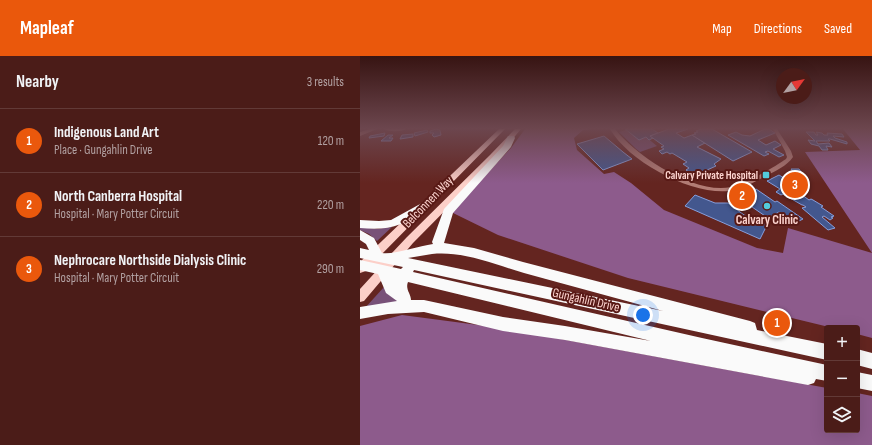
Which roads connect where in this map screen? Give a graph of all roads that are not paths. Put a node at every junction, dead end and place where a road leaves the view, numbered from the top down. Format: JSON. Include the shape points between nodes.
{"nodes":[{"id":1,"x":483,"y":147,"type":"edge"},
{"id":2,"x":502,"y":147,"type":"edge"},
{"id":3,"x":507,"y":147,"type":"edge"},
{"id":4,"x":628,"y":147,"type":"edge"},
{"id":5,"x":786,"y":147,"type":"edge"},
{"id":6,"x":422,"y":207,"type":"junction"},
{"id":7,"x":360,"y":224,"type":"edge"},
{"id":8,"x":360,"y":234,"type":"edge"},
{"id":9,"x":360,"y":239,"type":"edge"},
{"id":10,"x":360,"y":243,"type":"edge"},
{"id":11,"x":446,"y":248,"type":"junction"},
{"id":12,"x":360,"y":253,"type":"edge"},
{"id":13,"x":395,"y":258,"type":"junction"},
{"id":14,"x":380,"y":262,"type":"junction"},
{"id":15,"x":360,"y":268,"type":"edge"},
{"id":16,"x":423,"y":273,"type":"junction"},
{"id":17,"x":360,"y":297,"type":"edge"},
{"id":18,"x":402,"y":297,"type":"junction"},
{"id":19,"x":424,"y":306,"type":"junction"},
{"id":20,"x":360,"y":313,"type":"edge"},
{"id":21,"x":824,"y":348,"type":"edge"},
{"id":22,"x":824,"y":351,"type":"edge"},
{"id":23,"x":860,"y":359,"type":"edge"},
{"id":24,"x":872,"y":361,"type":"edge"},
{"id":25,"x":824,"y":373,"type":"edge"},
{"id":26,"x":824,"y":380,"type":"edge"},
{"id":27,"x":860,"y":381,"type":"edge"},
{"id":28,"x":872,"y":384,"type":"edge"},
{"id":29,"x":860,"y":387,"type":"edge"},
{"id":30,"x":872,"y":389,"type":"edge"}],
"edges":[{"from":1,"to":6,"type":"main road","name":"Belconnen Way"},
{"from":2,"to":13,"type":"main road","name":"Belconnen Way"},
{"from":3,"to":11,"type":"highway","via":[[448,212],[438,242],[439,246]]},
{"from":4,"to":5,"type":"street","via":[[663,171],[706,188],[726,190],[788,160],[790,157]]},
{"from":6,"to":7,"type":"highway","via":[[404,220],[391,225]]},
{"from":6,"to":14,"type":"main road","name":"Belconnen Way"},
{"from":8,"to":14,"type":"highway","via":[[370,241]]},
{"from":9,"to":10,"type":"highway"},
{"from":11,"to":13,"type":"highway","via":[[417,251]]},
{"from":11,"to":18,"type":"highway","via":[[423,257],[410,267],[401,281]]},
{"from":11,"to":21,"type":"highway","via":[[474,252],[527,269]]},
{"from":12,"to":16,"type":"highway","name":"Gungahlin Drive"},
{"from":13,"to":14,"type":"main road","name":"Belconnen Way"},
{"from":14,"to":15,"type":"main road"},
{"from":14,"to":17,"type":"main road","name":"Belconnen Way"},
{"from":14,"to":18,"type":"highway","via":[[389,285]]},
{"from":15,"to":16,"type":"highway","name":"Gungahlin Drive"},
{"from":16,"to":22,"type":"highway","name":"Gungahlin Drive"},
{"from":16,"to":25,"type":"highway","name":"Gungahlin Drive","via":[[702,346]]},
{"from":18,"to":19,"type":"highway"},
{"from":19,"to":20,"type":"highway"},
{"from":19,"to":26,"type":"highway","via":[[503,324]]},
{"from":23,"to":24,"type":"highway"},
{"from":27,"to":28,"type":"highway"},
{"from":29,"to":30,"type":"highway"}]}
